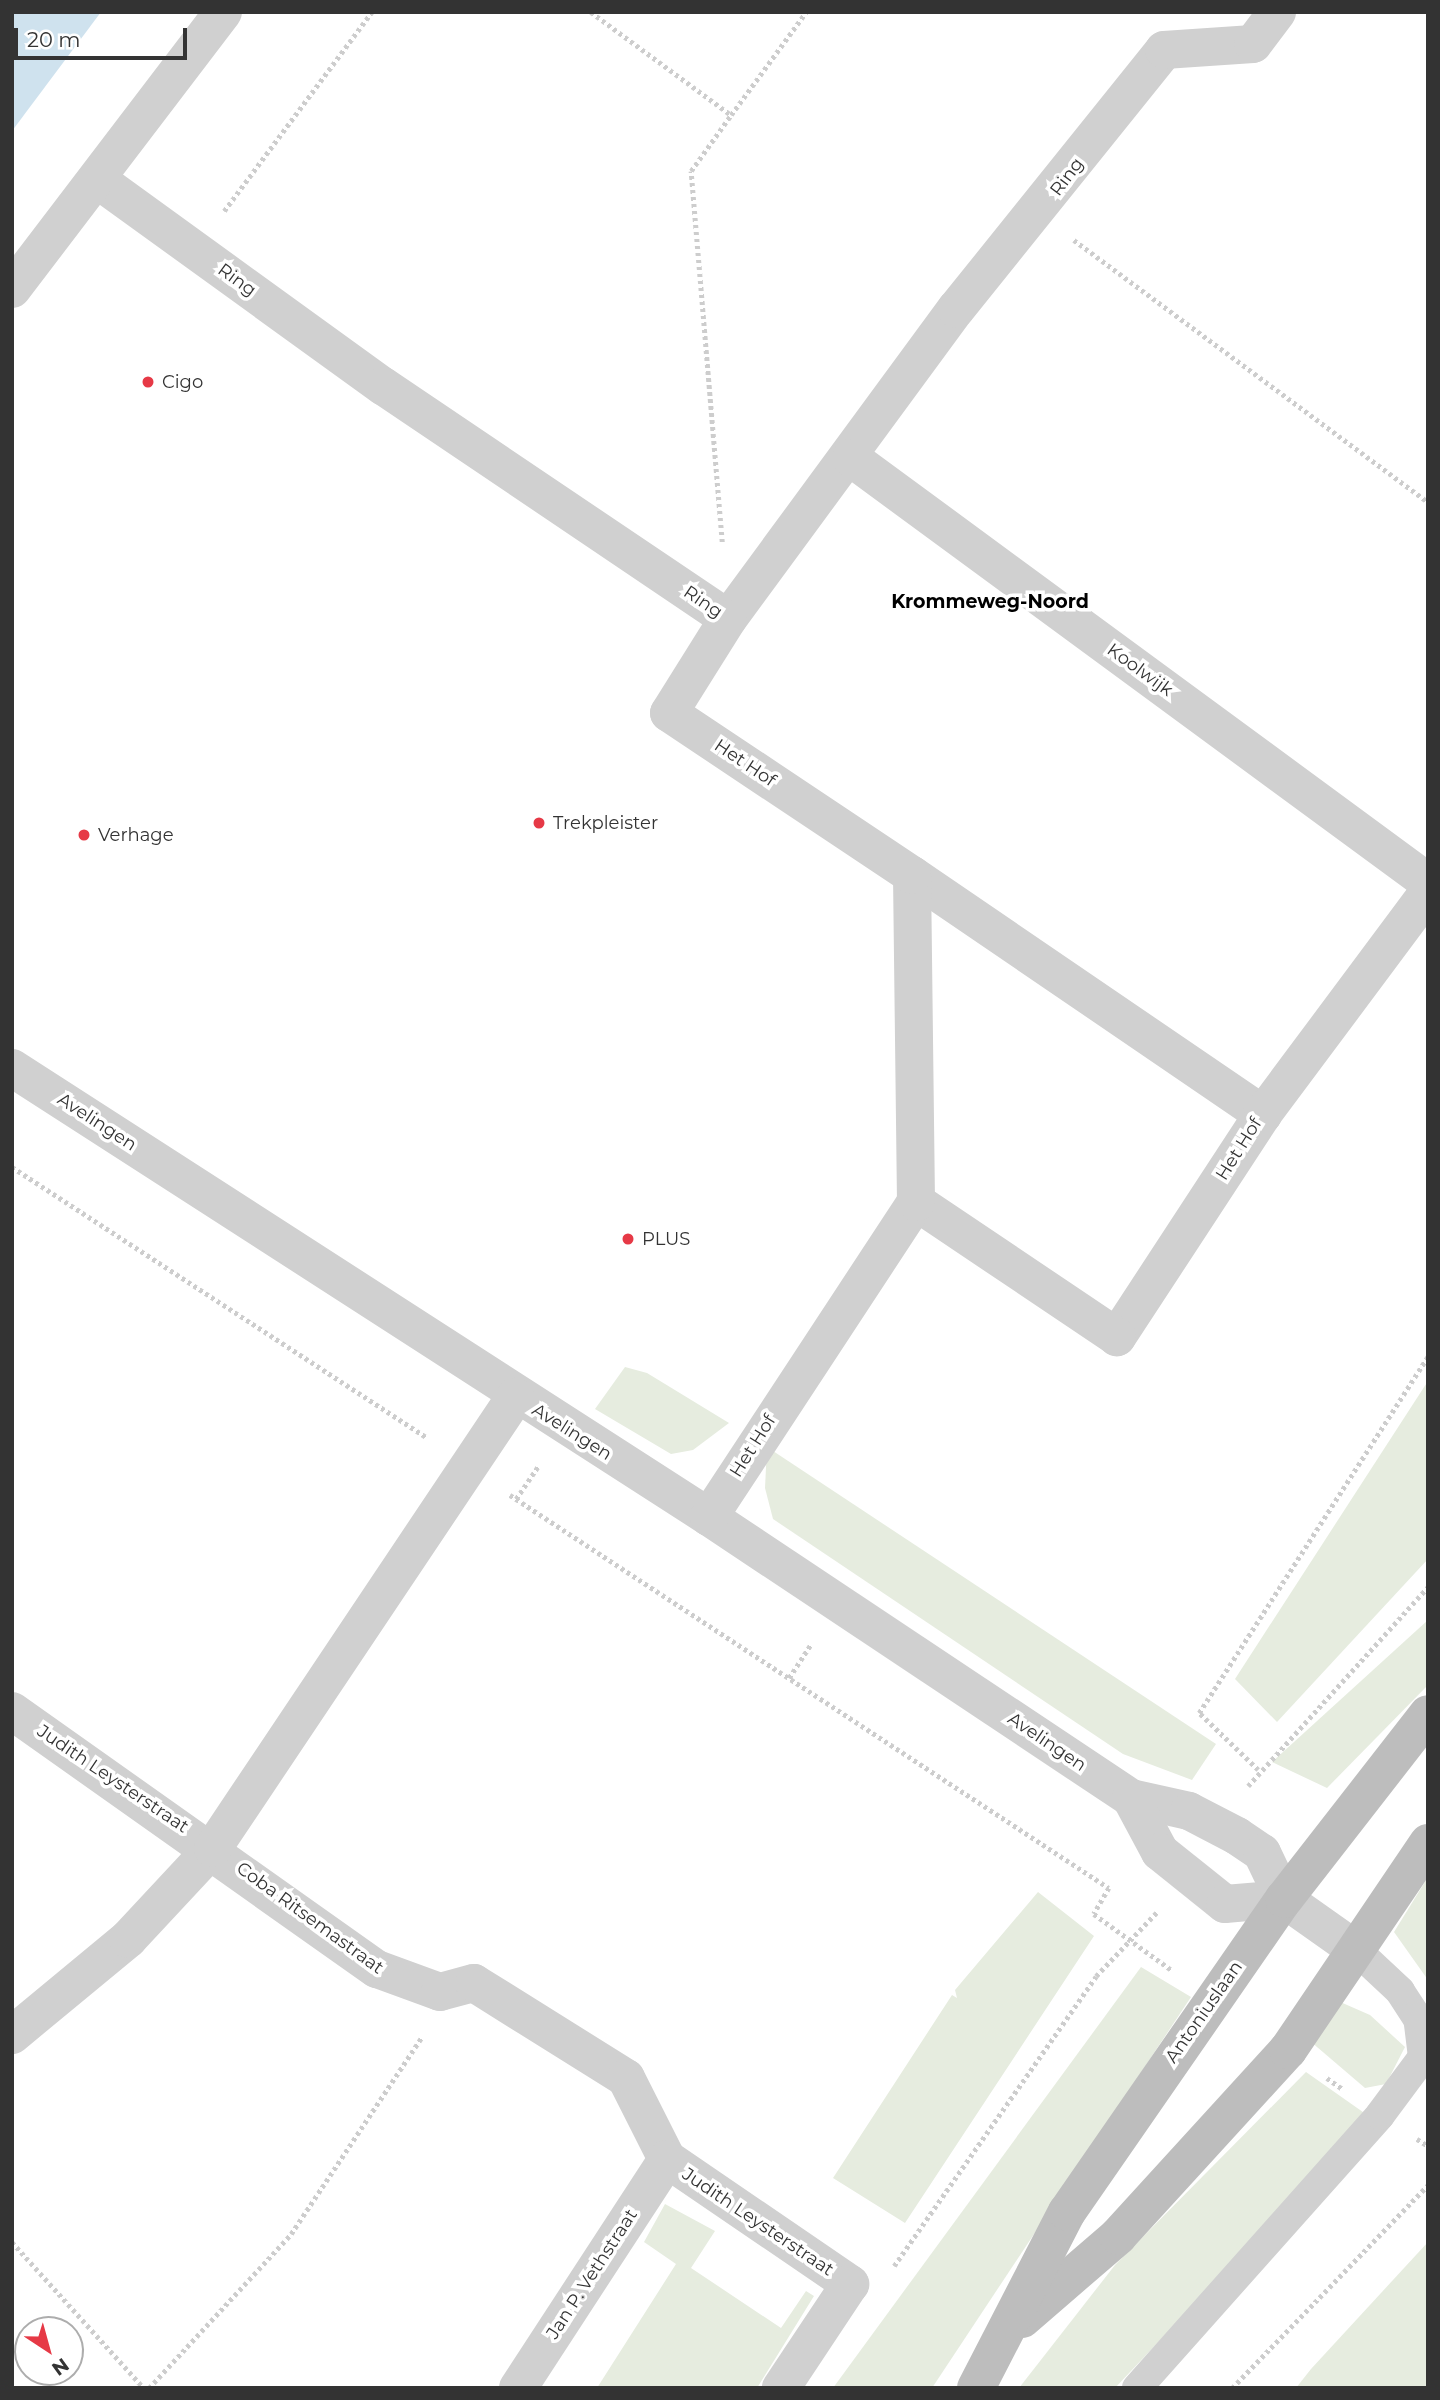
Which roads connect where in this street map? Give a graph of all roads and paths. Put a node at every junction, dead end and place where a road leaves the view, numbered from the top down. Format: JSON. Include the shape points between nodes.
{"nodes":[{"id":1,"x":223,"y":12,"type":"edge"},
{"id":2,"x":372,"y":12,"type":"edge"},
{"id":3,"x":591,"y":12,"type":"edge"},
{"id":4,"x":806,"y":12,"type":"edge"},
{"id":5,"x":1277,"y":12,"type":"edge"},
{"id":6,"x":731,"y":115,"type":"junction"},
{"id":7,"x":97,"y":180,"type":"junction"},
{"id":8,"x":1039,"y":214,"type":"junction"},
{"id":9,"x":195,"y":250,"type":"junction"},
{"id":10,"x":12,"y":289,"type":"edge"},
{"id":11,"x":851,"y":458,"type":"junction"},
{"id":12,"x":1428,"y":502,"type":"edge"},
{"id":13,"x":728,"y":619,"type":"junction"},
{"id":14,"x":912,"y":875,"type":"junction"},
{"id":15,"x":1428,"y":883,"type":"edge"},
{"id":16,"x":1428,"y":893,"type":"edge"},
{"id":17,"x":12,"y":1068,"type":"edge"},
{"id":18,"x":1263,"y":1114,"type":"junction"},
{"id":19,"x":12,"y":1167,"type":"edge"},
{"id":20,"x":916,"y":1202,"type":"junction"},
{"id":21,"x":1428,"y":1356,"type":"edge"},
{"id":22,"x":515,"y":1397,"type":"junction"},
{"id":23,"x":466,"y":1466,"type":"junction"},
{"id":24,"x":709,"y":1517,"type":"junction"},
{"id":25,"x":1428,"y":1587,"type":"edge"},
{"id":26,"x":12,"y":1711,"type":"edge"},
{"id":27,"x":1428,"y":1714,"type":"edge"},
{"id":28,"x":1258,"y":1770,"type":"junction"},
{"id":29,"x":1131,"y":1798,"type":"junction"},
{"id":30,"x":1223,"y":1827,"type":"junction"},
{"id":31,"x":1428,"y":1843,"type":"edge"},
{"id":32,"x":213,"y":1848,"type":"junction"},
{"id":33,"x":1284,"y":1899,"type":"junction"},
{"id":34,"x":1356,"y":1950,"type":"junction"},
{"id":35,"x":424,"y":1988,"type":"junction"},
{"id":36,"x":12,"y":2035,"type":"edge"},
{"id":37,"x":667,"y":2159,"type":"junction"},
{"id":38,"x":1428,"y":2185,"type":"edge"},
{"id":39,"x":12,"y":2242,"type":"edge"},
{"id":40,"x":850,"y":2284,"type":"junction"},
{"id":41,"x":1009,"y":2329,"type":"junction"},
{"id":42,"x":144,"y":2388,"type":"edge"},
{"id":43,"x":149,"y":2388,"type":"edge"},
{"id":44,"x":518,"y":2388,"type":"edge"},
{"id":45,"x":780,"y":2388,"type":"edge"},
{"id":46,"x":976,"y":2388,"type":"edge"},
{"id":47,"x":1137,"y":2388,"type":"edge"},
{"id":48,"x":1232,"y":2388,"type":"edge"}],
"edges":[{"from":1,"to":7,"type":"street"},
{"from":2,"to":9,"type":"path"},
{"from":3,"to":6,"type":"path"},
{"from":4,"to":6,"type":"path"},
{"from":5,"to":8,"type":"street","name":"Ring","via":[[1253,44],[1164,50]]},
{"from":6,"to":13,"type":"path","via":[[691,171]]},
{"from":7,"to":9,"type":"street","name":"Ring"},
{"from":7,"to":10,"type":"street"},
{"from":8,"to":11,"type":"street","name":"Ring","via":[[956,309]]},
{"from":8,"to":12,"type":"path"},
{"from":9,"to":13,"type":"street","name":"Ring"},
{"from":11,"to":13,"type":"street","name":"Ring"},
{"from":11,"to":15,"type":"street","name":"Koolwijk"},
{"from":13,"to":14,"type":"street","name":"Het Hof","via":[[670,713]]},
{"from":14,"to":18,"type":"street","name":"Het Hof"},
{"from":14,"to":20,"type":"street"},
{"from":16,"to":18,"type":"street"},
{"from":17,"to":22,"type":"street","name":"Avelingen"},
{"from":18,"to":20,"type":"street","name":"Het Hof","via":[[1117,1337]]},
{"from":19,"to":23,"type":"path"},
{"from":20,"to":24,"type":"street","name":"Het Hof","via":[[831,1322]]},
{"from":21,"to":28,"type":"path","via":[[1199,1713]]},
{"from":22,"to":23,"type":"street"},
{"from":22,"to":24,"type":"street","name":"Avelingen"},
{"from":23,"to":32,"type":"street"},
{"from":23,"to":40,"type":"path","via":[[1110,1888],[1094,1914],[1132,1942],[1096,1976],[896,2265]]},
{"from":24,"to":29,"type":"street","name":"Avelingen"},
{"from":25,"to":28,"type":"path"},
{"from":26,"to":32,"type":"street","name":"Judith Leysterstraat"},
{"from":27,"to":33,"type":"main road","name":"Antoniuslaan","via":[[1396,1747]]},
{"from":28,"to":30,"type":"path"},
{"from":29,"to":30,"type":"street","name":"Avelingen","via":[[1189,1811]]},
{"from":29,"to":33,"type":"street","name":"Avelingen","via":[[1160,1852],[1225,1903]]},
{"from":30,"to":33,"type":"street","name":"Avelingen","via":[[1262,1853]]},
{"from":31,"to":34,"type":"main road","name":"Antoniuslaan"},
{"from":32,"to":35,"type":"street","name":"Coba Ritsemastraat","via":[[377,1969]]},
{"from":32,"to":36,"type":"street","via":[[128,1939]]},
{"from":33,"to":34,"type":"street"},
{"from":33,"to":41,"type":"main road","name":"Antoniuslaan","via":[[1067,2212]]},
{"from":34,"to":41,"type":"main road","name":"Antoniuslaan","via":[[1288,2050],[1118,2236]]},
{"from":34,"to":47,"type":"lane","via":[[1400,1991],[1418,2019],[1423,2057],[1380,2115]]},
{"from":35,"to":37,"type":"street","name":"Coba Ritsemastraat","via":[[440,1992],[474,1983],[626,2078]]},
{"from":35,"to":43,"type":"path","via":[[424,2033],[291,2234]]},
{"from":37,"to":40,"type":"street","name":"Judith Leysterstraat"},
{"from":37,"to":44,"type":"street","name":"Jan P. Vethstraat"},
{"from":38,"to":48,"type":"path"},
{"from":39,"to":42,"type":"path"},
{"from":40,"to":45,"type":"street"},
{"from":41,"to":46,"type":"main road","name":"Antoniuslaan"}]}
